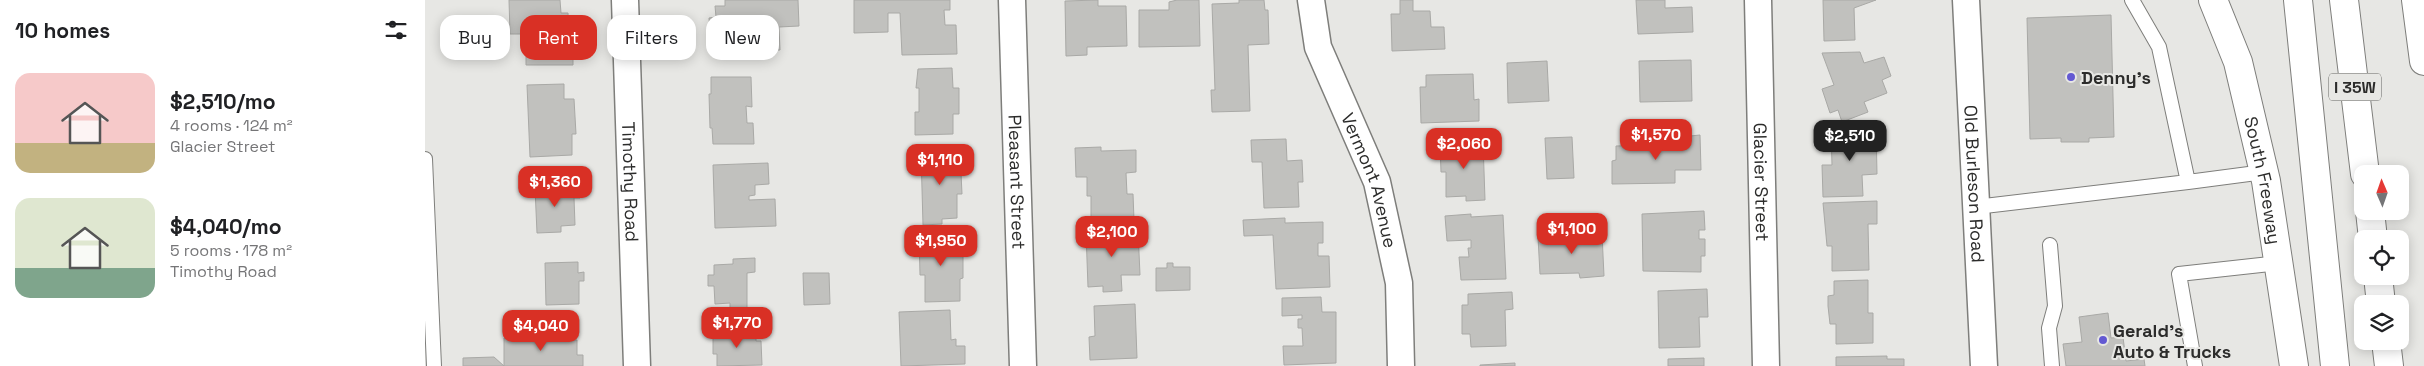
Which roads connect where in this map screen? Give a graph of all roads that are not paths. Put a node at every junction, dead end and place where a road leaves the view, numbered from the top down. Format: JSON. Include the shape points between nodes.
{"nodes":[{"id":1,"x":625,"y":0,"type":"edge"},
{"id":2,"x":1013,"y":0,"type":"edge"},
{"id":3,"x":1311,"y":0,"type":"edge"},
{"id":4,"x":1758,"y":0,"type":"edge"},
{"id":5,"x":1966,"y":0,"type":"edge"},
{"id":6,"x":2132,"y":0,"type":"edge"},
{"id":7,"x":2213,"y":0,"type":"edge"},
{"id":8,"x":2298,"y":0,"type":"edge"},
{"id":9,"x":2344,"y":0,"type":"edge"},
{"id":10,"x":2416,"y":0,"type":"edge"},
{"id":11,"x":2424,"y":61,"type":"edge"},
{"id":12,"x":425,"y":159,"type":"edge"},
{"id":13,"x":2364,"y":165,"type":"edge"},
{"id":14,"x":2264,"y":172,"type":"junction"},
{"id":15,"x":2188,"y":182,"type":"junction"},
{"id":16,"x":1976,"y":207,"type":"junction"},
{"id":17,"x":2050,"y":245,"type":"dead end"},
{"id":18,"x":2279,"y":263,"type":"junction"},
{"id":19,"x":2387,"y":350,"type":"edge"},
{"id":20,"x":434,"y":366,"type":"edge"},
{"id":21,"x":637,"y":366,"type":"edge"},
{"id":22,"x":1023,"y":366,"type":"edge"},
{"id":23,"x":1401,"y":366,"type":"edge"},
{"id":24,"x":1766,"y":366,"type":"edge"},
{"id":25,"x":1984,"y":366,"type":"edge"},
{"id":26,"x":2052,"y":366,"type":"edge"},
{"id":27,"x":2195,"y":366,"type":"edge"},
{"id":28,"x":2294,"y":366,"type":"edge"},
{"id":29,"x":2335,"y":366,"type":"edge"},
{"id":30,"x":2389,"y":366,"type":"edge"}],
"edges":[{"from":1,"to":21,"type":"street","name":"Timothy Road"},
{"from":2,"to":22,"type":"street","name":"Pleasant Street"},
{"from":3,"to":23,"type":"street","name":"Vermont Avenue","via":[[1318,47],[1377,182],[1399,283]]},
{"from":4,"to":24,"type":"street","name":"Glacier Street"},
{"from":5,"to":16,"type":"street","name":"Old Burleson Road"},
{"from":6,"to":15,"type":"lane","via":[[2159,47]]},
{"from":7,"to":14,"type":"main road","name":"South Freeway","via":[[2238,62]]},
{"from":8,"to":29,"type":"main road"},
{"from":9,"to":13,"type":"main road","number":"I 35W"},
{"from":10,"to":11,"type":"main road"},
{"from":12,"to":20,"type":"lane"},
{"from":14,"to":15,"type":"lane"},
{"from":14,"to":18,"type":"main road","name":"South Freeway"},
{"from":15,"to":16,"type":"lane"},
{"from":16,"to":25,"type":"street","name":"Old Burleson Road"},
{"from":17,"to":26,"type":"lane","via":[[2055,306],[2049,328]]},
{"from":18,"to":27,"type":"lane","via":[[2179,274]]},
{"from":18,"to":28,"type":"main road","name":"South Freeway"},
{"from":19,"to":30,"type":"main road"}]}
